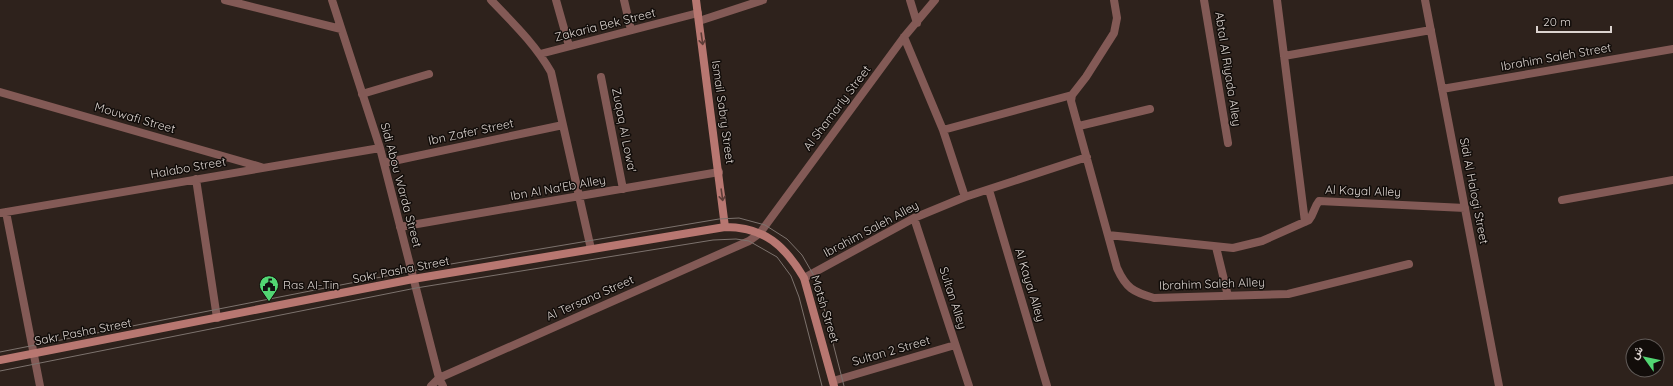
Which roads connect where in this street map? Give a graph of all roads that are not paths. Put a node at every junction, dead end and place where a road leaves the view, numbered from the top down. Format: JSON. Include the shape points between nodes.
{"nodes":[{"id":1,"x":225,"y":0,"type":"edge"},
{"id":2,"x":332,"y":0,"type":"edge"},
{"id":3,"x":493,"y":0,"type":"edge"},
{"id":4,"x":556,"y":0,"type":"edge"},
{"id":5,"x":624,"y":0,"type":"edge"},
{"id":6,"x":696,"y":0,"type":"edge"},
{"id":7,"x":763,"y":0,"type":"edge"},
{"id":8,"x":910,"y":0,"type":"edge"},
{"id":9,"x":936,"y":0,"type":"edge"},
{"id":10,"x":1114,"y":0,"type":"edge"},
{"id":11,"x":1204,"y":0,"type":"edge"},
{"id":12,"x":1277,"y":0,"type":"edge"},
{"id":13,"x":1425,"y":0,"type":"edge"},
{"id":14,"x":699,"y":17,"type":"junction"},
{"id":15,"x":916,"y":23,"type":"junction"},
{"id":16,"x":341,"y":29,"type":"junction"},
{"id":17,"x":631,"y":30,"type":"junction"},
{"id":18,"x":1431,"y":30,"type":"junction"},
{"id":19,"x":904,"y":37,"type":"junction"},
{"id":20,"x":569,"y":46,"type":"junction"},
{"id":21,"x":1673,"y":49,"type":"edge"},
{"id":22,"x":540,"y":54,"type":"junction"},
{"id":23,"x":1284,"y":56,"type":"junction"},
{"id":24,"x":429,"y":74,"type":"dead end"},
{"id":25,"x":601,"y":77,"type":"dead end"},
{"id":26,"x":1442,"y":89,"type":"junction"},
{"id":27,"x":0,"y":92,"type":"edge"},
{"id":28,"x":362,"y":94,"type":"junction"},
{"id":29,"x":1072,"y":95,"type":"junction"},
{"id":30,"x":1150,"y":109,"type":"dead end"},
{"id":31,"x":563,"y":125,"type":"junction"},
{"id":32,"x":1079,"y":126,"type":"junction"},
{"id":33,"x":943,"y":130,"type":"junction"},
{"id":34,"x":1228,"y":143,"type":"dead end"},
{"id":35,"x":380,"y":148,"type":"junction"},
{"id":36,"x":1087,"y":157,"type":"junction"},
{"id":37,"x":384,"y":163,"type":"junction"},
{"id":38,"x":263,"y":168,"type":"junction"},
{"id":39,"x":719,"y":172,"type":"junction"},
{"id":40,"x":196,"y":179,"type":"junction"},
{"id":41,"x":1673,"y":180,"type":"edge"},
{"id":42,"x":623,"y":189,"type":"junction"},
{"id":43,"x":989,"y":190,"type":"junction"},
{"id":44,"x":579,"y":196,"type":"junction"},
{"id":45,"x":965,"y":197,"type":"junction"},
{"id":46,"x":1562,"y":200,"type":"dead end"},
{"id":47,"x":1465,"y":208,"type":"junction"},
{"id":48,"x":3,"y":212,"type":"edge"},
{"id":49,"x":914,"y":218,"type":"junction"},
{"id":50,"x":1305,"y":222,"type":"junction"},
{"id":51,"x":400,"y":227,"type":"junction"},
{"id":52,"x":726,"y":227,"type":"junction"},
{"id":53,"x":760,"y":233,"type":"junction"},
{"id":54,"x":1108,"y":235,"type":"junction"},
{"id":55,"x":1216,"y":247,"type":"junction"},
{"id":56,"x":591,"y":249,"type":"junction"},
{"id":57,"x":1409,"y":264,"type":"dead end"},
{"id":58,"x":804,"y":278,"type":"junction"},
{"id":59,"x":413,"y":279,"type":"junction"},
{"id":60,"x":1228,"y":296,"type":"junction"},
{"id":61,"x":217,"y":318,"type":"junction"},
{"id":62,"x":955,"y":345,"type":"junction"},
{"id":63,"x":34,"y":353,"type":"junction"},
{"id":64,"x":0,"y":360,"type":"edge"},
{"id":65,"x":441,"y":382,"type":"edge"},
{"id":66,"x":833,"y":383,"type":"edge"},
{"id":67,"x":40,"y":386,"type":"edge"},
{"id":68,"x":430,"y":386,"type":"edge"},
{"id":69,"x":968,"y":386,"type":"edge"},
{"id":70,"x":1047,"y":386,"type":"edge"},
{"id":71,"x":1499,"y":386,"type":"edge"}],
"edges":[{"from":1,"to":16,"type":"street"},
{"from":2,"to":16,"type":"street","name":"Sidi Abou Warda Street"},
{"from":3,"to":22,"type":"street"},
{"from":4,"to":20,"type":"street"},
{"from":5,"to":17,"type":"street"},
{"from":6,"to":14,"type":"main road","name":"Ismail Sabry Street"},
{"from":7,"to":14,"type":"street","name":"Zakaria Bek Street"},
{"from":8,"to":15,"type":"street"},
{"from":9,"to":15,"type":"street","name":"Al Shamarly Street"},
{"from":10,"to":29,"type":"street","via":[[1118,18],[1114,33]]},
{"from":11,"to":34,"type":"street","name":"Abtal Al Riyada Alley"},
{"from":12,"to":23,"type":"street"},
{"from":13,"to":18,"type":"street","name":"Sidi Al Halogi Street"},
{"from":14,"to":17,"type":"street","name":"Zakaria Bek Street"},
{"from":14,"to":39,"type":"main road","name":"Ismail Sabry Street","one_way":true},
{"from":15,"to":19,"type":"street","name":"Al Shamarly Street"},
{"from":16,"to":28,"type":"street","name":"Sidi Abou Warda Street"},
{"from":17,"to":20,"type":"street","name":"Zakaria Bek Street"},
{"from":18,"to":23,"type":"street"},
{"from":18,"to":26,"type":"street","name":"Sidi Al Halogi Street"},
{"from":19,"to":33,"type":"street"},
{"from":19,"to":53,"type":"street","name":"Al Shamarly Street"},
{"from":20,"to":22,"type":"street","name":"Zakaria Bek Street"},
{"from":21,"to":26,"type":"street","name":"Ibrahim Saleh Street"},
{"from":22,"to":31,"type":"street","via":[[551,72]]},
{"from":23,"to":50,"type":"street"},
{"from":24,"to":28,"type":"street"},
{"from":25,"to":42,"type":"street","name":"Zuqaq Al Lowa'"},
{"from":26,"to":47,"type":"street","name":"Sidi Al Halogi Street"},
{"from":27,"to":38,"type":"street","name":"Mouwafi Street"},
{"from":28,"to":35,"type":"street","name":"Sidi Abou Warda Street"},
{"from":29,"to":32,"type":"street","name":"Ibrahim Saleh Alley","via":[[1071,100]]},
{"from":29,"to":33,"type":"street"},
{"from":30,"to":32,"type":"street"},
{"from":31,"to":37,"type":"street","name":"Ibn Zafer Street"},
{"from":31,"to":44,"type":"street"},
{"from":32,"to":36,"type":"street","name":"Ibrahim Saleh Alley"},
{"from":33,"to":45,"type":"street"},
{"from":35,"to":37,"type":"street","name":"Sidi Abou Warda Street"},
{"from":35,"to":38,"type":"street","name":"Halabo Street"},
{"from":36,"to":43,"type":"street","name":"Ibrahim Saleh Alley"},
{"from":36,"to":54,"type":"street","name":"Ibrahim Saleh Alley"},
{"from":37,"to":51,"type":"street","name":"Sidi Abou Warda Street"},
{"from":38,"to":40,"type":"street","name":"Halabo Street"},
{"from":39,"to":42,"type":"street","name":"Ibn Al Na'Eb Alley"},
{"from":39,"to":52,"type":"main road","name":"Ismail Sabry Street","one_way":true},
{"from":40,"to":48,"type":"street","name":"Halabo Street"},
{"from":40,"to":61,"type":"street"},
{"from":41,"to":46,"type":"street"},
{"from":42,"to":44,"type":"street","name":"Ibn Al Na'Eb Alley"},
{"from":43,"to":45,"type":"street","name":"Ibrahim Saleh Alley"},
{"from":43,"to":70,"type":"street","name":"Al Kayal Alley"},
{"from":44,"to":51,"type":"street","name":"Ibn Al Na'Eb Alley"},
{"from":44,"to":56,"type":"street"},
{"from":45,"to":49,"type":"street","name":"Ibrahim Saleh Alley"},
{"from":47,"to":50,"type":"street","name":"Al Kayal Alley","via":[[1319,201],[1312,216]]},
{"from":47,"to":71,"type":"street","name":"Sidi Al Halogi Street"},
{"from":48,"to":63,"type":"street"},
{"from":49,"to":58,"type":"street","name":"Ibrahim Saleh Alley"},
{"from":49,"to":62,"type":"street","name":"Sultan Alley"},
{"from":50,"to":55,"type":"street","via":[[1262,241],[1233,248]]},
{"from":51,"to":59,"type":"street","name":"Sidi Abou Warda Street"},
{"from":52,"to":53,"type":"main road","name":"Sakr Pasha Street"},
{"from":52,"to":56,"type":"main road","name":"Sakr Pasha Street"},
{"from":53,"to":58,"type":"main road","name":"Motsh Street","via":[[781,246]]},
{"from":53,"to":65,"type":"street","name":"Al Tersana Street","via":[[749,241]]},
{"from":54,"to":55,"type":"street"},
{"from":54,"to":60,"type":"street","name":"Ibrahim Saleh Alley","via":[[1122,280],[1139,294],[1154,298]]},
{"from":55,"to":60,"type":"street"},
{"from":56,"to":59,"type":"main road","name":"Sakr Pasha Street"},
{"from":57,"to":60,"type":"street","name":"Ibrahim Saleh Alley","via":[[1288,294]]},
{"from":58,"to":66,"type":"main road","name":"Motsh Street"},
{"from":59,"to":61,"type":"main road","name":"Sakr Pasha Street"},
{"from":59,"to":65,"type":"street","name":"Sidi Abou Warda Street"},
{"from":61,"to":63,"type":"main road","name":"Sakr Pasha Street"},
{"from":62,"to":66,"type":"street","name":"Sultan 2 Street"},
{"from":62,"to":69,"type":"street","name":"Sultan Alley"},
{"from":63,"to":64,"type":"main road","name":"Sakr Pasha Street"},
{"from":63,"to":67,"type":"street"},
{"from":65,"to":68,"type":"street","name":"Al Tersana Street"}]}
